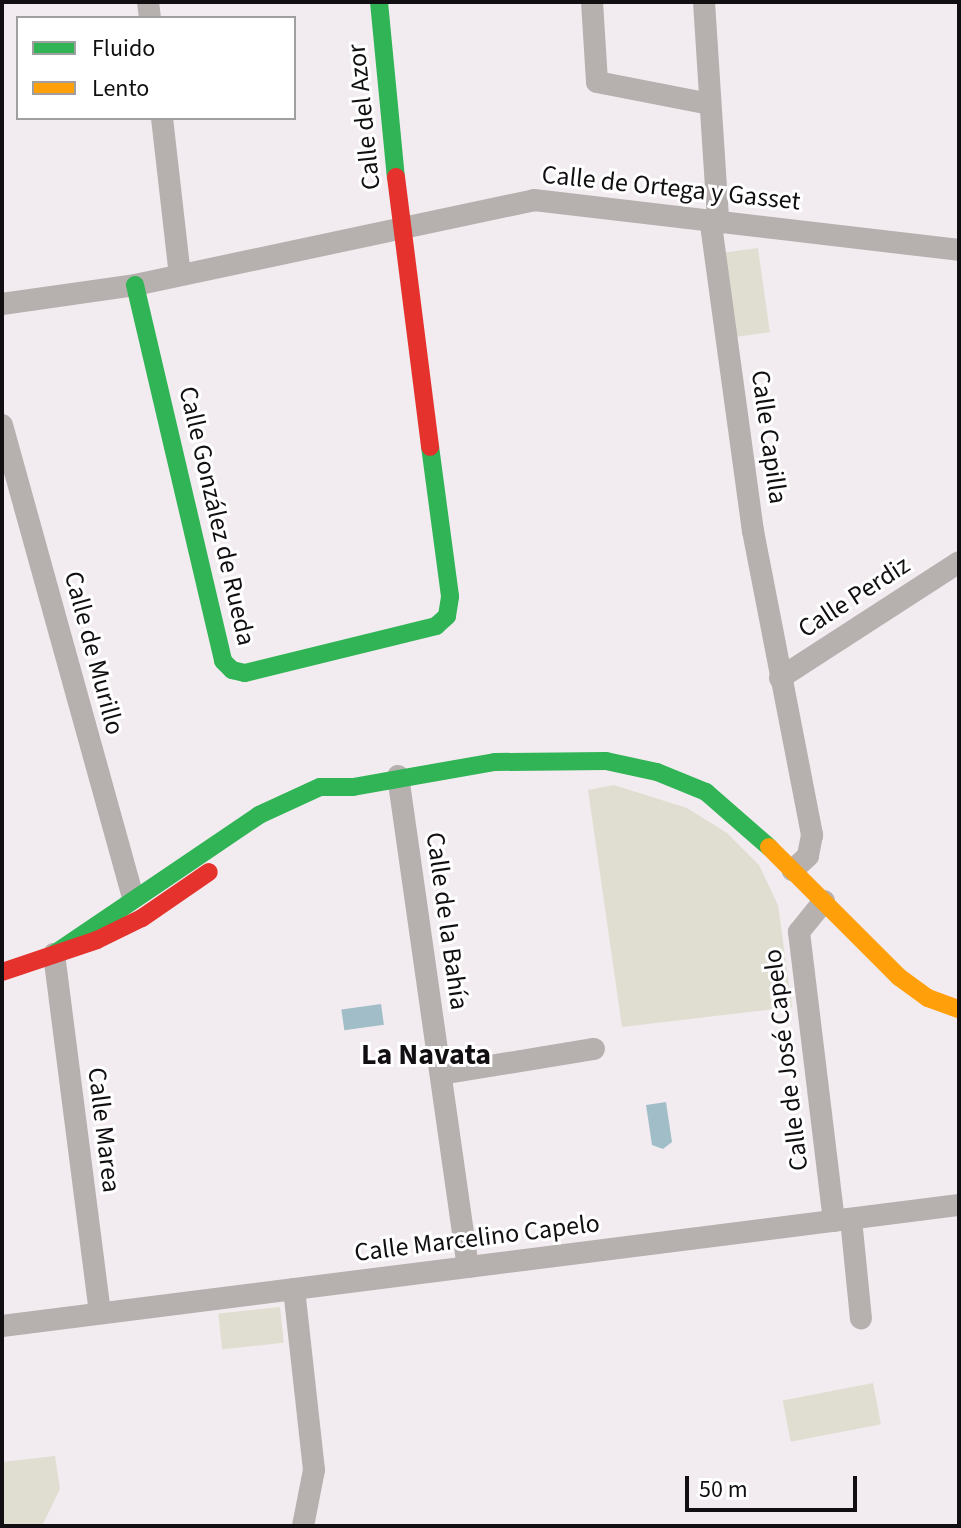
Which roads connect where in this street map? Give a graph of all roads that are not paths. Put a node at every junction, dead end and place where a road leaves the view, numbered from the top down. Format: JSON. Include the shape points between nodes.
{"nodes":[{"id":1,"x":379,"y":2,"type":"edge"},
{"id":2,"x":592,"y":2,"type":"edge"},
{"id":3,"x":704,"y":2,"type":"edge"},
{"id":4,"x":710,"y":104,"type":"junction"},
{"id":5,"x":162,"y":120,"type":"edge"},
{"id":6,"x":718,"y":220,"type":"junction"},
{"id":7,"x":401,"y":227,"type":"junction"},
{"id":8,"x":959,"y":250,"type":"edge"},
{"id":9,"x":180,"y":275,"type":"junction"},
{"id":10,"x":135,"y":285,"type":"junction"},
{"id":11,"x":2,"y":304,"type":"edge"},
{"id":12,"x":2,"y":425,"type":"edge"},
{"id":13,"x":959,"y":562,"type":"edge"},
{"id":14,"x":780,"y":678,"type":"junction"},
{"id":15,"x":398,"y":776,"type":"junction"},
{"id":16,"x":320,"y":787,"type":"junction"},
{"id":17,"x":353,"y":787,"type":"junction"},
{"id":18,"x":303,"y":817,"type":"dead end"},
{"id":19,"x":251,"y":845,"type":"junction"},
{"id":20,"x":793,"y":870,"type":"junction"},
{"id":21,"x":133,"y":896,"type":"junction"},
{"id":22,"x":824,"y":901,"type":"junction"},
{"id":23,"x":97,"y":940,"type":"junction"},
{"id":24,"x":54,"y":954,"type":"junction"},
{"id":25,"x":2,"y":972,"type":"edge"},
{"id":26,"x":959,"y":1009,"type":"edge"},
{"id":27,"x":594,"y":1049,"type":"dead end"},
{"id":28,"x":441,"y":1074,"type":"junction"},
{"id":29,"x":959,"y":1205,"type":"edge"},
{"id":30,"x":842,"y":1220,"type":"junction"},
{"id":31,"x":468,"y":1267,"type":"junction"},
{"id":32,"x":294,"y":1289,"type":"junction"},
{"id":33,"x":100,"y":1313,"type":"junction"},
{"id":34,"x":861,"y":1319,"type":"dead end"},
{"id":35,"x":2,"y":1326,"type":"edge"},
{"id":36,"x":303,"y":1526,"type":"edge"}],
"edges":[{"from":1,"to":7,"type":"main road","name":"Calle del Azor"},
{"from":2,"to":4,"type":"street","via":[[597,82]]},
{"from":3,"to":4,"type":"street","name":"Calle Capilla"},
{"from":4,"to":6,"type":"street","name":"Calle Capilla"},
{"from":5,"to":9,"type":"street"},
{"from":6,"to":7,"type":"street","name":"Calle de Ortega y Gasset","via":[[694,222],[534,200]]},
{"from":6,"to":8,"type":"street","name":"Calle de Ortega y Gasset"},
{"from":6,"to":14,"type":"street","name":"Calle Capilla","via":[[712,232],[716,264],[753,531]]},
{"from":7,"to":9,"type":"street","name":"Calle de Ortega y Gasset"},
{"from":7,"to":10,"type":"main road","name":"Calle González de Rueda","via":[[450,596],[447,616],[436,626],[245,673],[223,661]]},
{"from":9,"to":10,"type":"street","name":"Calle de Ortega y Gasset"},
{"from":10,"to":11,"type":"street","name":"Calle de Ortega y Gasset"},
{"from":12,"to":21,"type":"street","name":"Calle de Murillo"},
{"from":13,"to":14,"type":"street","name":"Calle Perdiz"},
{"from":14,"to":20,"type":"street","name":"Calle Capilla","via":[[812,835],[808,856]]},
{"from":15,"to":17,"type":"main road"},
{"from":15,"to":20,"type":"main road","via":[[552,759],[606,761],[657,772],[706,792]]},
{"from":15,"to":28,"type":"street","name":"Calle de la Bahía"},
{"from":16,"to":17,"type":"main road"},
{"from":16,"to":19,"type":"main road","via":[[268,824]]},
{"from":16,"to":21,"type":"main road","via":[[259,815]]},
{"from":17,"to":18,"type":"main road"},
{"from":19,"to":21,"type":"main road","via":[[213,857],[147,900]]},
{"from":19,"to":23,"type":"main road","via":[[142,918]]},
{"from":20,"to":22,"type":"main road"},
{"from":21,"to":23,"type":"main road"},
{"from":21,"to":24,"type":"main road"},
{"from":22,"to":26,"type":"main road","via":[[912,988]]},
{"from":22,"to":30,"type":"street","name":"Calle de José Capelo","via":[[799,932]]},
{"from":23,"to":24,"type":"main road"},
{"from":24,"to":25,"type":"main road"},
{"from":24,"to":33,"type":"street","name":"Calle Marea"},
{"from":27,"to":28,"type":"street"},
{"from":28,"to":31,"type":"street","name":"Calle de la Bahía"},
{"from":29,"to":30,"type":"street","name":"Calle Marcelino Capelo"},
{"from":30,"to":31,"type":"street","name":"Calle Marcelino Capelo"},
{"from":30,"to":34,"type":"street","name":"Calle de José Capelo"},
{"from":31,"to":32,"type":"street","name":"Calle Marcelino Capelo"},
{"from":32,"to":33,"type":"street","name":"Calle Marcelino Capelo"},
{"from":32,"to":36,"type":"street","via":[[314,1470]]},
{"from":33,"to":35,"type":"street","name":"Calle Marcelino Capelo"}]}
